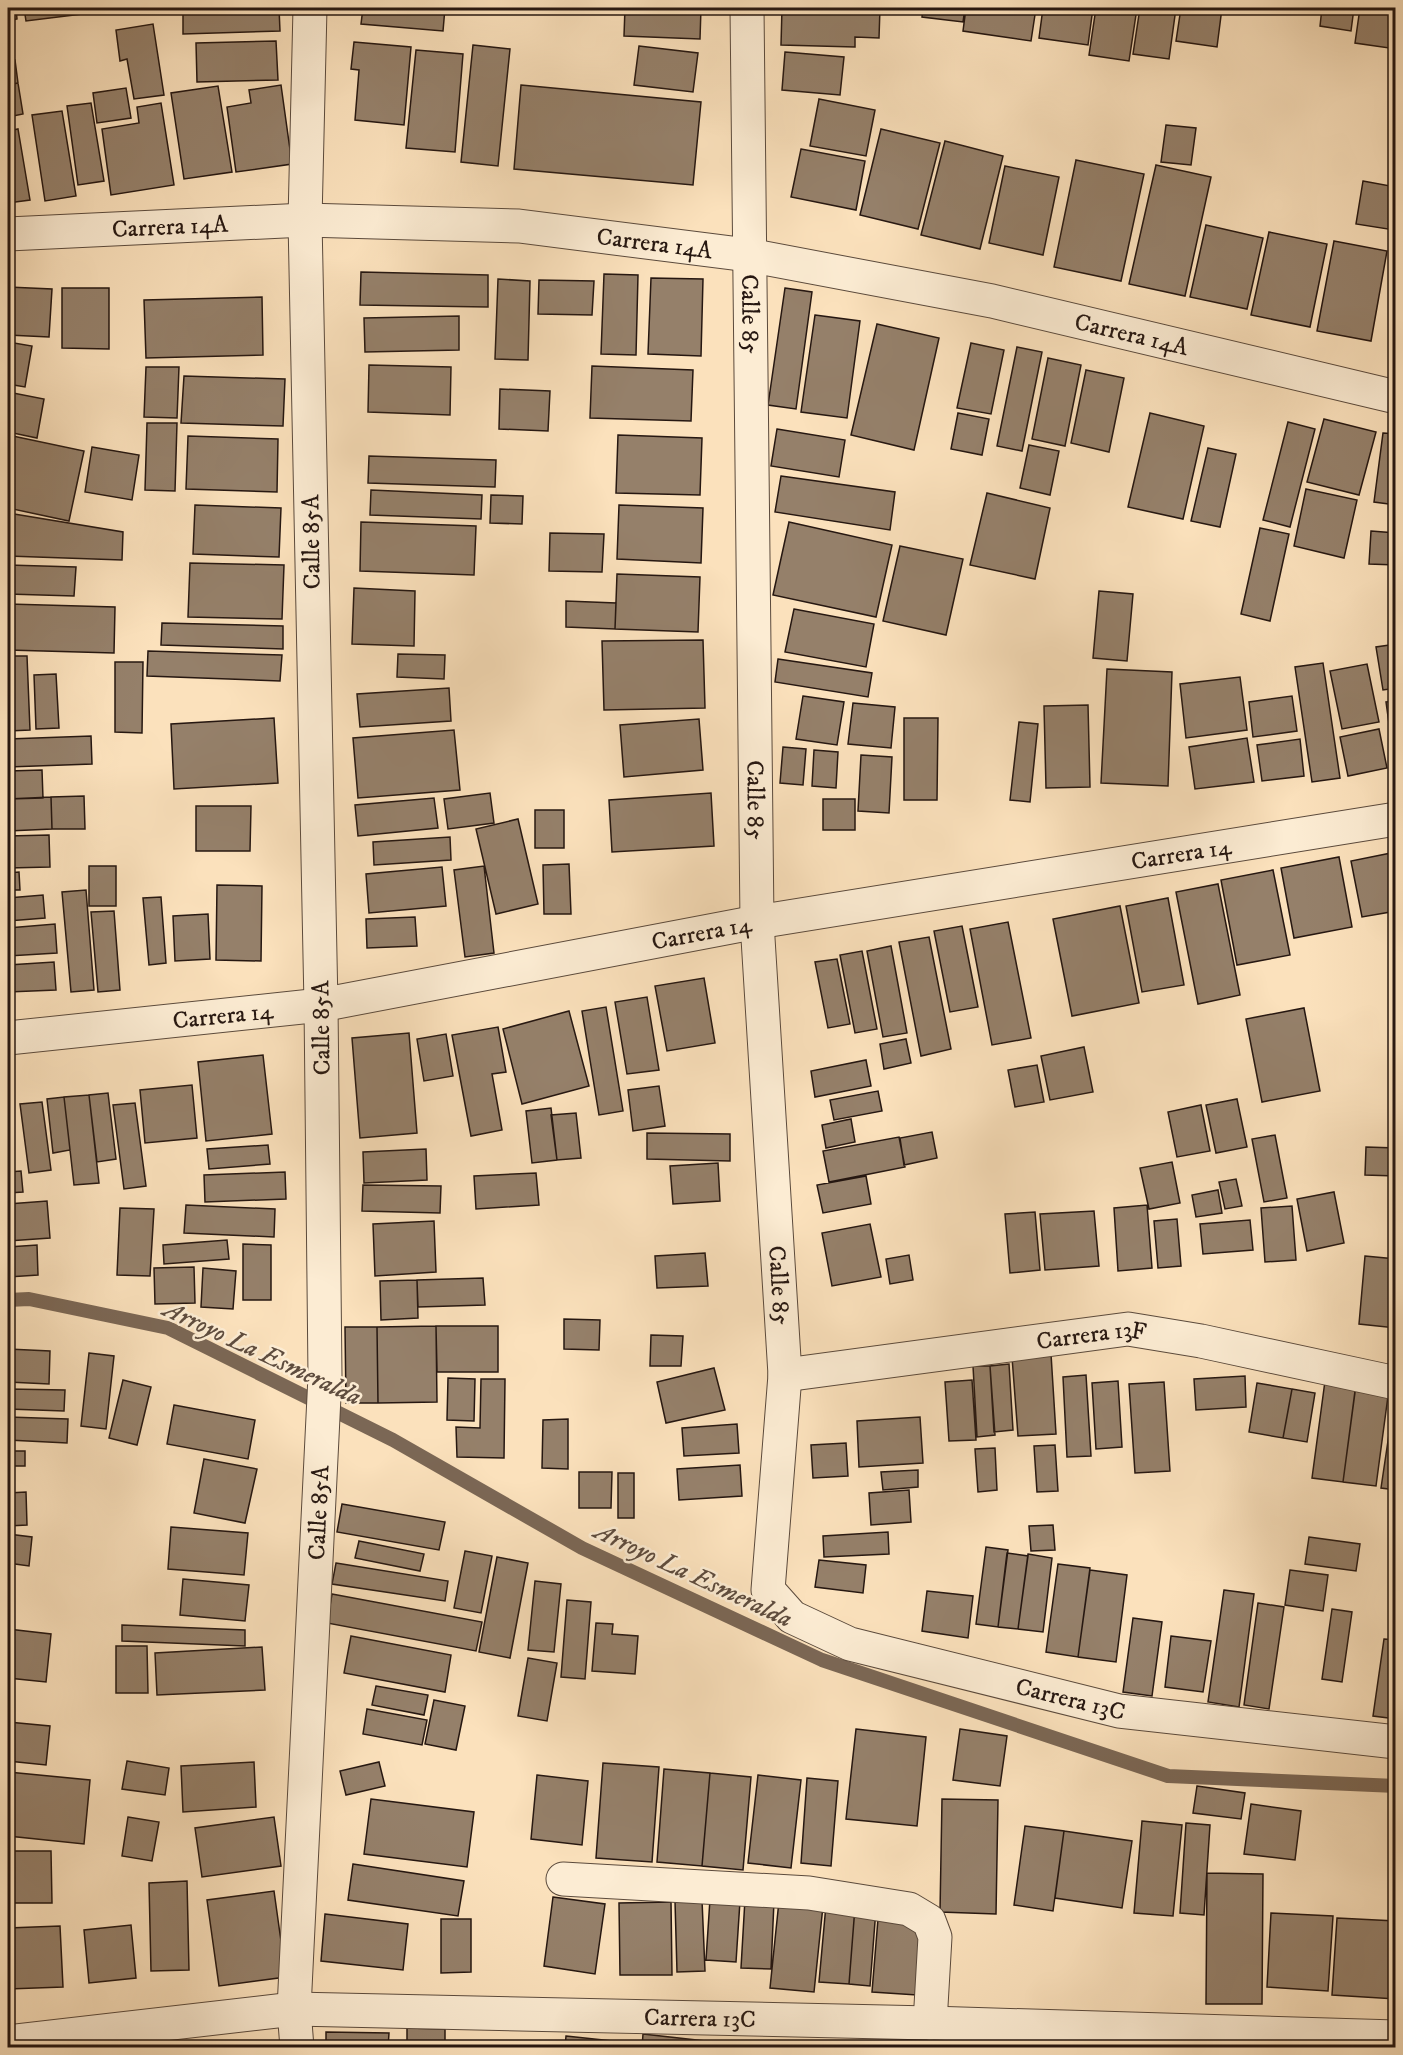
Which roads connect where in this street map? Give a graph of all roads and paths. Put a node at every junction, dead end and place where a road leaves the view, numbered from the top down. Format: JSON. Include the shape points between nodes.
{"nodes":[{"id":1,"x":310,"y":8,"type":"edge"},
{"id":2,"x":747,"y":8,"type":"edge"},
{"id":3,"x":304,"y":220,"type":"junction"},
{"id":4,"x":8,"y":234,"type":"edge"},
{"id":5,"x":748,"y":255,"type":"junction"},
{"id":6,"x":1395,"y":398,"type":"edge"},
{"id":7,"x":1395,"y":819,"type":"edge"},
{"id":8,"x":757,"y":922,"type":"junction"},
{"id":9,"x":321,"y":1005,"type":"junction"},
{"id":10,"x":8,"y":1038,"type":"edge"},
{"id":11,"x":785,"y":1375,"type":"junction"},
{"id":12,"x":1395,"y":1383,"type":"edge"},
{"id":13,"x":768,"y":1590,"type":"joint"},
{"id":14,"x":1395,"y":1742,"type":"edge"},
{"id":15,"x":563,"y":1879,"type":"dead end"},
{"id":16,"x":294,"y":2009,"type":"junction"},
{"id":17,"x":930,"y":2023,"type":"junction"},
{"id":18,"x":1395,"y":2037,"type":"edge"},
{"id":19,"x":8,"y":2042,"type":"edge"},
{"id":20,"x":297,"y":2048,"type":"edge"}],
"edges":[{"from":1,"to":3,"type":"street","name":"Calle 85A"},
{"from":2,"to":5,"type":"street","name":"Calle 85"},
{"from":3,"to":4,"type":"street","name":"Carrera 14A"},
{"from":3,"to":5,"type":"street","name":"Carrera 14A","via":[[519,226]]},
{"from":3,"to":9,"type":"street","name":"Calle 85A"},
{"from":5,"to":6,"type":"street","name":"Carrera 14A","via":[[992,301]]},
{"from":5,"to":8,"type":"street","name":"Calle 85"},
{"from":7,"to":8,"type":"street","name":"Carrera 14"},
{"from":8,"to":9,"type":"street","name":"Carrera 14"},
{"from":8,"to":11,"type":"street","name":"Calle 85"},
{"from":9,"to":10,"type":"street","name":"Carrera 14"},
{"from":9,"to":16,"type":"street","name":"Calle 85A","via":[[325,1376]]},
{"from":11,"to":12,"type":"street","name":"Carrera 13F","via":[[1128,1329]]},
{"from":11,"to":13,"type":"street","name":"Calle 85"},
{"from":13,"to":14,"type":"street","name":"Carrera 13C","via":[[792,1617],[850,1644],[1119,1711]]},
{"from":15,"to":17,"type":"street","via":[[809,1893],[909,1909],[929,1921],[934,1937]]},
{"from":16,"to":17,"type":"street","name":"Carrera 13C"},
{"from":16,"to":19,"type":"street","name":"Carrera 13C"},
{"from":16,"to":20,"type":"street","name":"Calle 85A"},
{"from":17,"to":18,"type":"street","name":"Carrera 13C"}]}
